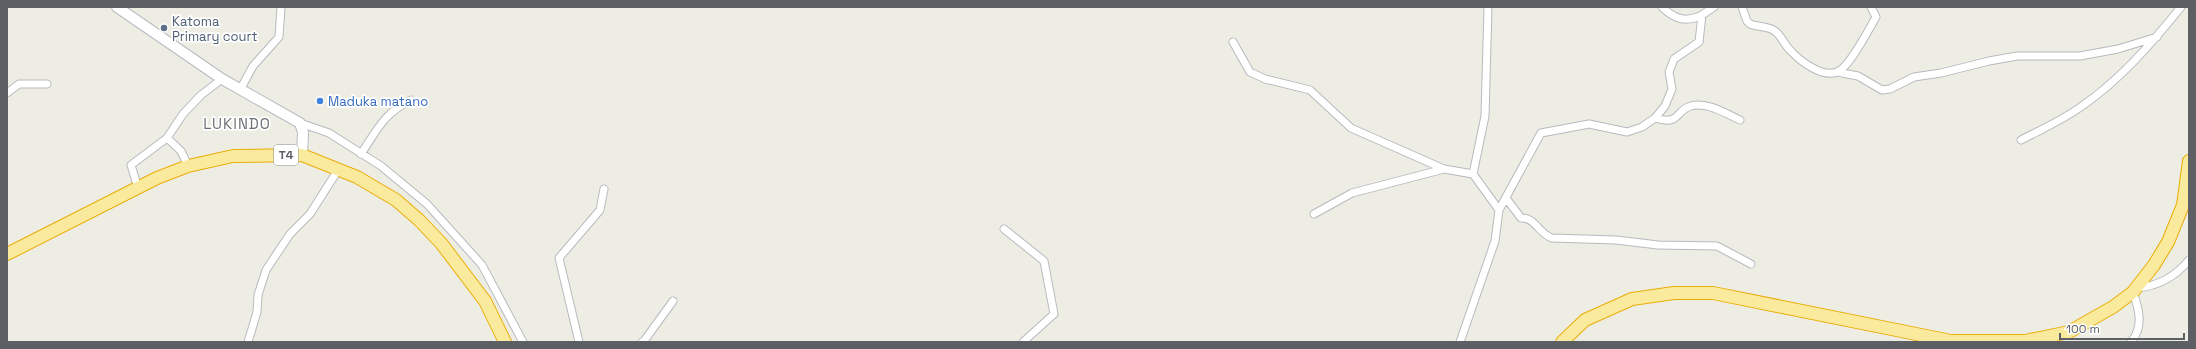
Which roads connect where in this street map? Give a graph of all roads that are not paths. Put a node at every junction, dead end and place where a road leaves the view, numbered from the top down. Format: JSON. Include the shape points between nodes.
{"nodes":[{"id":1,"x":117,"y":7,"type":"edge"},
{"id":2,"x":281,"y":7,"type":"edge"},
{"id":3,"x":1488,"y":7,"type":"edge"},
{"id":4,"x":1662,"y":7,"type":"edge"},
{"id":5,"x":1714,"y":7,"type":"edge"},
{"id":6,"x":1742,"y":7,"type":"edge"},
{"id":7,"x":1871,"y":7,"type":"edge"},
{"id":8,"x":2181,"y":7,"type":"edge"},
{"id":9,"x":1702,"y":15,"type":"junction"},
{"id":10,"x":2157,"y":37,"type":"junction"},
{"id":11,"x":1233,"y":42,"type":"dead end"},
{"id":12,"x":1837,"y":72,"type":"junction"},
{"id":13,"x":222,"y":79,"type":"junction"},
{"id":14,"x":47,"y":84,"type":"dead end"},
{"id":15,"x":241,"y":88,"type":"junction"},
{"id":16,"x":7,"y":93,"type":"edge"},
{"id":17,"x":411,"y":100,"type":"dead end"},
{"id":18,"x":1656,"y":118,"type":"junction"},
{"id":19,"x":1740,"y":120,"type":"dead end"},
{"id":20,"x":300,"y":124,"type":"junction"},
{"id":21,"x":167,"y":138,"type":"junction"},
{"id":22,"x":2021,"y":140,"type":"dead end"},
{"id":23,"x":361,"y":154,"type":"junction"},
{"id":24,"x":302,"y":155,"type":"junction"},
{"id":25,"x":2189,"y":161,"type":"edge"},
{"id":26,"x":188,"y":166,"type":"junction"},
{"id":27,"x":1444,"y":169,"type":"junction"},
{"id":28,"x":338,"y":170,"type":"junction"},
{"id":29,"x":1473,"y":174,"type":"junction"},
{"id":30,"x":138,"y":188,"type":"junction"},
{"id":31,"x":604,"y":189,"type":"dead end"},
{"id":32,"x":1506,"y":198,"type":"junction"},
{"id":33,"x":1499,"y":210,"type":"junction"},
{"id":34,"x":1314,"y":214,"type":"dead end"},
{"id":35,"x":1004,"y":229,"type":"dead end"},
{"id":36,"x":7,"y":254,"type":"edge"},
{"id":37,"x":2189,"y":260,"type":"edge"},
{"id":38,"x":1751,"y":264,"type":"dead end"},
{"id":39,"x":2135,"y":290,"type":"junction"},
{"id":40,"x":673,"y":301,"type":"dead end"},
{"id":41,"x":248,"y":342,"type":"edge"},
{"id":42,"x":505,"y":342,"type":"edge"},
{"id":43,"x":523,"y":342,"type":"edge"},
{"id":44,"x":580,"y":342,"type":"edge"},
{"id":45,"x":642,"y":342,"type":"edge"},
{"id":46,"x":1023,"y":342,"type":"edge"},
{"id":47,"x":1460,"y":342,"type":"edge"},
{"id":48,"x":1562,"y":342,"type":"edge"},
{"id":49,"x":2132,"y":342,"type":"edge"}],
"edges":[{"from":1,"to":13,"type":"main road"},
{"from":2,"to":15,"type":"street","via":[[279,37],[253,66]]},
{"from":3,"to":29,"type":"street","via":[[1485,116]]},
{"from":4,"to":9,"type":"street","via":[[1674,17],[1684,20]]},
{"from":5,"to":9,"type":"street"},
{"from":6,"to":12,"type":"street","via":[[1750,24],[1775,30],[1791,52],[1809,65],[1820,72]]},
{"from":7,"to":12,"type":"street","via":[[1876,17],[1845,66]]},
{"from":8,"to":10,"type":"street"},
{"from":9,"to":18,"type":"street","via":[[1699,42],[1674,59],[1669,72],[1672,89],[1665,106]]},
{"from":10,"to":12,"type":"street","via":[[2118,49],[2080,56],[2017,56],[1990,60],[1914,77],[1886,90],[1858,76]]},
{"from":10,"to":22,"type":"street","via":[[2111,83],[2083,106]]},
{"from":11,"to":27,"type":"street","via":[[1250,72],[1265,79],[1310,90],[1351,128]]},
{"from":13,"to":15,"type":"main road"},
{"from":13,"to":21,"type":"street","via":[[201,95],[183,114]]},
{"from":14,"to":16,"type":"street","via":[[19,84]]},
{"from":15,"to":20,"type":"main road"},
{"from":17,"to":23,"type":"street","via":[[397,107],[379,123]]},
{"from":18,"to":19,"type":"street","via":[[1670,120],[1690,106],[1697,105],[1713,108]]},
{"from":18,"to":32,"type":"street","via":[[1642,127],[1627,132],[1589,124],[1541,133]]},
{"from":20,"to":23,"type":"street","via":[[329,133]]},
{"from":20,"to":24,"type":"main road","via":[[303,132]]},
{"from":21,"to":26,"type":"street","via":[[181,150]]},
{"from":21,"to":30,"type":"street","via":[[131,165]]},
{"from":23,"to":43,"type":"street","via":[[381,166],[427,204],[482,265]]},
{"from":24,"to":26,"type":"highway","number":"T4","via":[[233,156]]},
{"from":24,"to":28,"type":"highway","number":"T4"},
{"from":25,"to":39,"type":"highway","via":[[2183,205],[2168,242]]},
{"from":26,"to":30,"type":"highway","number":"T4"},
{"from":27,"to":29,"type":"street"},
{"from":27,"to":34,"type":"street","via":[[1352,193]]},
{"from":28,"to":41,"type":"street","via":[[310,214],[290,234],[266,270]]},
{"from":28,"to":42,"type":"highway","number":"T4","via":[[396,200],[419,220],[441,243],[485,302]]},
{"from":29,"to":33,"type":"street"},
{"from":30,"to":36,"type":"highway","number":"T4"},
{"from":31,"to":44,"type":"street","via":[[600,210],[558,258]]},
{"from":32,"to":33,"type":"street"},
{"from":32,"to":38,"type":"street","via":[[1521,218],[1528,219],[1552,238],[1717,246]]},
{"from":33,"to":47,"type":"street","via":[[1495,241]]},
{"from":35,"to":46,"type":"street","via":[[1044,261],[1054,314]]},
{"from":37,"to":39,"type":"street","via":[[2166,280]]},
{"from":39,"to":48,"type":"highway","via":[[2113,307],[2069,332],[2025,341],[1951,341],[1713,293],[1674,293],[1632,299],[1585,320]]},
{"from":39,"to":49,"type":"street","via":[[2139,323],[2137,335]]},
{"from":40,"to":45,"type":"street"}]}
